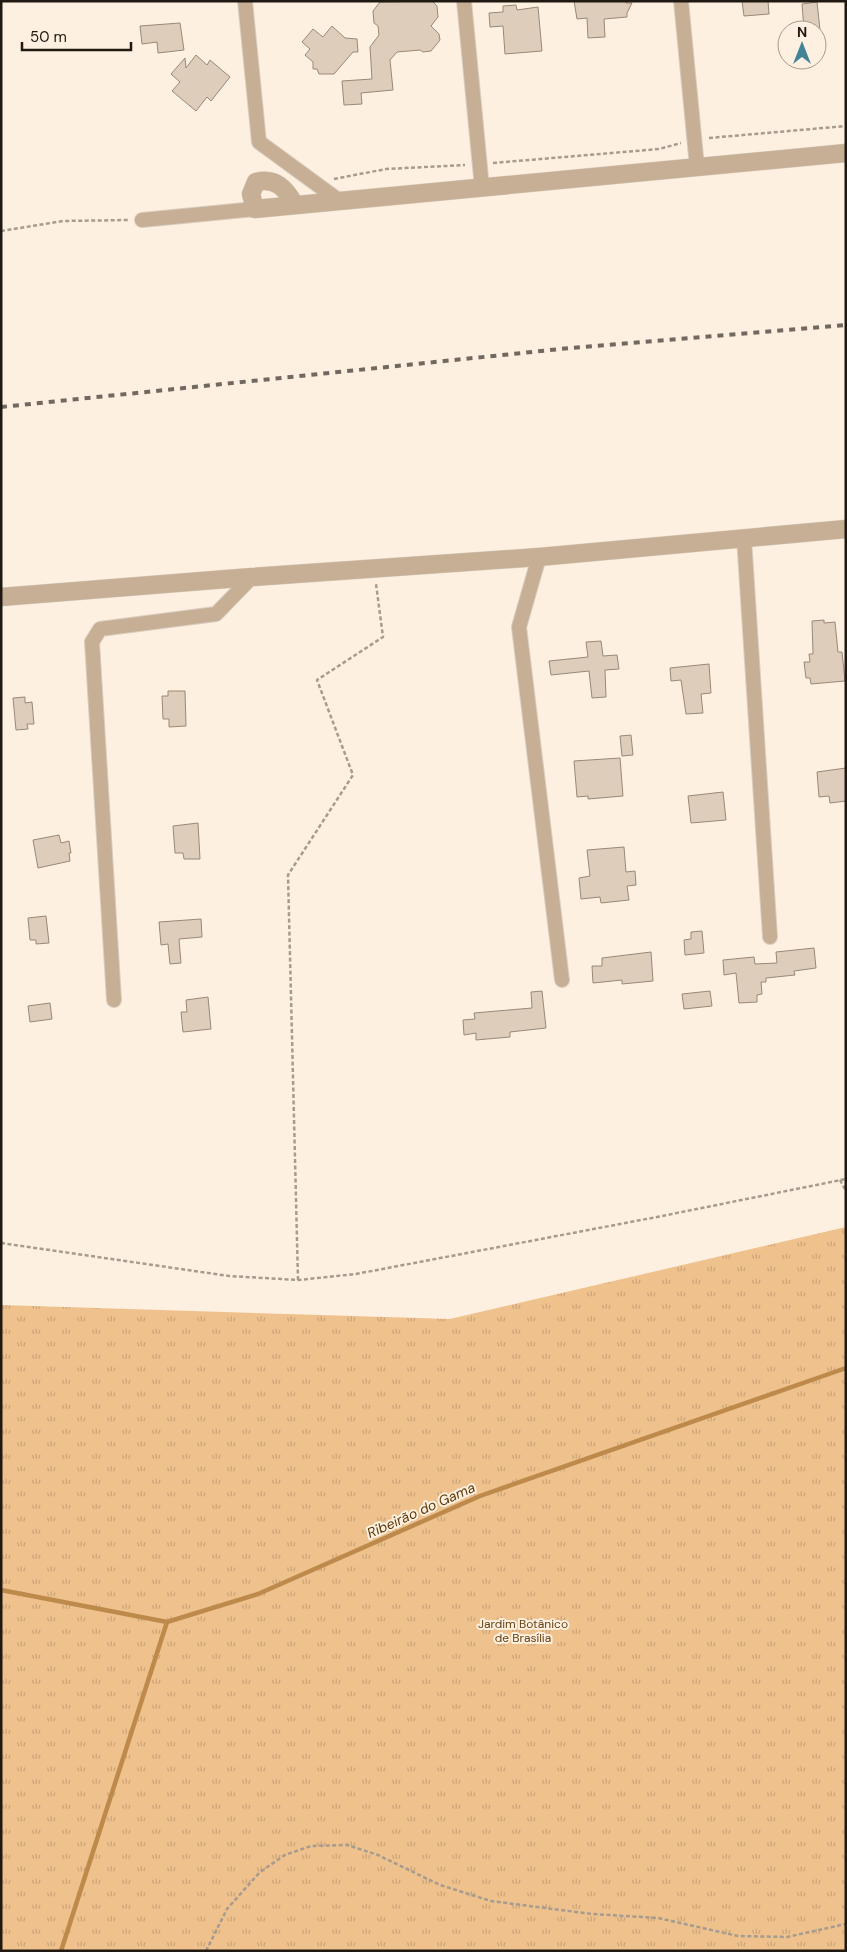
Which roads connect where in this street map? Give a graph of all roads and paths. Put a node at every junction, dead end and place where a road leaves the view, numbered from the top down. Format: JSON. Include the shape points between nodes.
{"nodes":[{"id":1,"x":245,"y":1,"type":"edge"},
{"id":2,"x":464,"y":1,"type":"edge"},
{"id":3,"x":681,"y":1,"type":"edge"},
{"id":4,"x":846,"y":126,"type":"edge"},
{"id":5,"x":694,"y":139,"type":"junction"},
{"id":6,"x":846,"y":153,"type":"edge"},
{"id":7,"x":480,"y":165,"type":"junction"},
{"id":8,"x":697,"y":167,"type":"junction"},
{"id":9,"x":316,"y":183,"type":"junction"},
{"id":10,"x":482,"y":188,"type":"junction"},
{"id":11,"x":341,"y":202,"type":"junction"},
{"id":12,"x":295,"y":206,"type":"junction"},
{"id":13,"x":255,"y":209,"type":"junction"},
{"id":14,"x":142,"y":220,"type":"joint"},
{"id":15,"x":1,"y":231,"type":"edge"},
{"id":16,"x":846,"y":529,"type":"edge"},
{"id":17,"x":744,"y":538,"type":"junction"},
{"id":18,"x":539,"y":557,"type":"junction"},
{"id":19,"x":374,"y":568,"type":"junction"},
{"id":20,"x":252,"y":577,"type":"junction"},
{"id":21,"x":1,"y":597,"type":"edge"},
{"id":22,"x":770,"y":937,"type":"dead end"},
{"id":23,"x":562,"y":980,"type":"dead end"},
{"id":24,"x":114,"y":1000,"type":"dead end"},
{"id":25,"x":846,"y":1179,"type":"edge"},
{"id":26,"x":840,"y":1180,"type":"junction"},
{"id":27,"x":846,"y":1191,"type":"edge"},
{"id":28,"x":1,"y":1243,"type":"edge"},
{"id":29,"x":298,"y":1280,"type":"junction"},
{"id":30,"x":846,"y":1924,"type":"edge"},
{"id":31,"x":206,"y":1951,"type":"edge"}],
"edges":[{"from":1,"to":9,"type":"street","via":[[259,142]]},
{"from":2,"to":7,"type":"street"},
{"from":3,"to":5,"type":"street"},
{"from":4,"to":5,"type":"path"},
{"from":5,"to":7,"type":"path","via":[[659,150]]},
{"from":5,"to":8,"type":"street"},
{"from":6,"to":8,"type":"street"},
{"from":7,"to":9,"type":"path","via":[[386,169]]},
{"from":7,"to":10,"type":"street"},
{"from":8,"to":10,"type":"street"},
{"from":9,"to":11,"type":"street"},
{"from":10,"to":11,"type":"street"},
{"from":11,"to":12,"type":"street"},
{"from":12,"to":13,"type":"street"},
{"from":12,"to":13,"type":"street","via":[[288,192],[266,180],[256,182],[251,194]]},
{"from":13,"to":14,"type":"street"},
{"from":14,"to":15,"type":"path","via":[[63,221]]},
{"from":16,"to":17,"type":"street"},
{"from":17,"to":18,"type":"street"},
{"from":17,"to":22,"type":"street"},
{"from":18,"to":19,"type":"street"},
{"from":18,"to":23,"type":"street","via":[[520,627]]},
{"from":19,"to":20,"type":"street"},
{"from":19,"to":29,"type":"path","via":[[383,637],[316,680],[353,775],[288,875]]},
{"from":20,"to":21,"type":"street"},
{"from":20,"to":24,"type":"street","via":[[216,614],[100,629],[92,642]]},
{"from":25,"to":26,"type":"path"},
{"from":26,"to":27,"type":"path"},
{"from":26,"to":29,"type":"path","via":[[366,1273]]},
{"from":28,"to":29,"type":"path","via":[[229,1276]]},
{"from":30,"to":31,"type":"path","via":[[787,1937],[738,1936],[658,1918],[592,1914],[491,1901],[440,1885],[378,1855],[347,1845],[311,1846],[285,1855],[260,1872],[227,1909]]}]}
